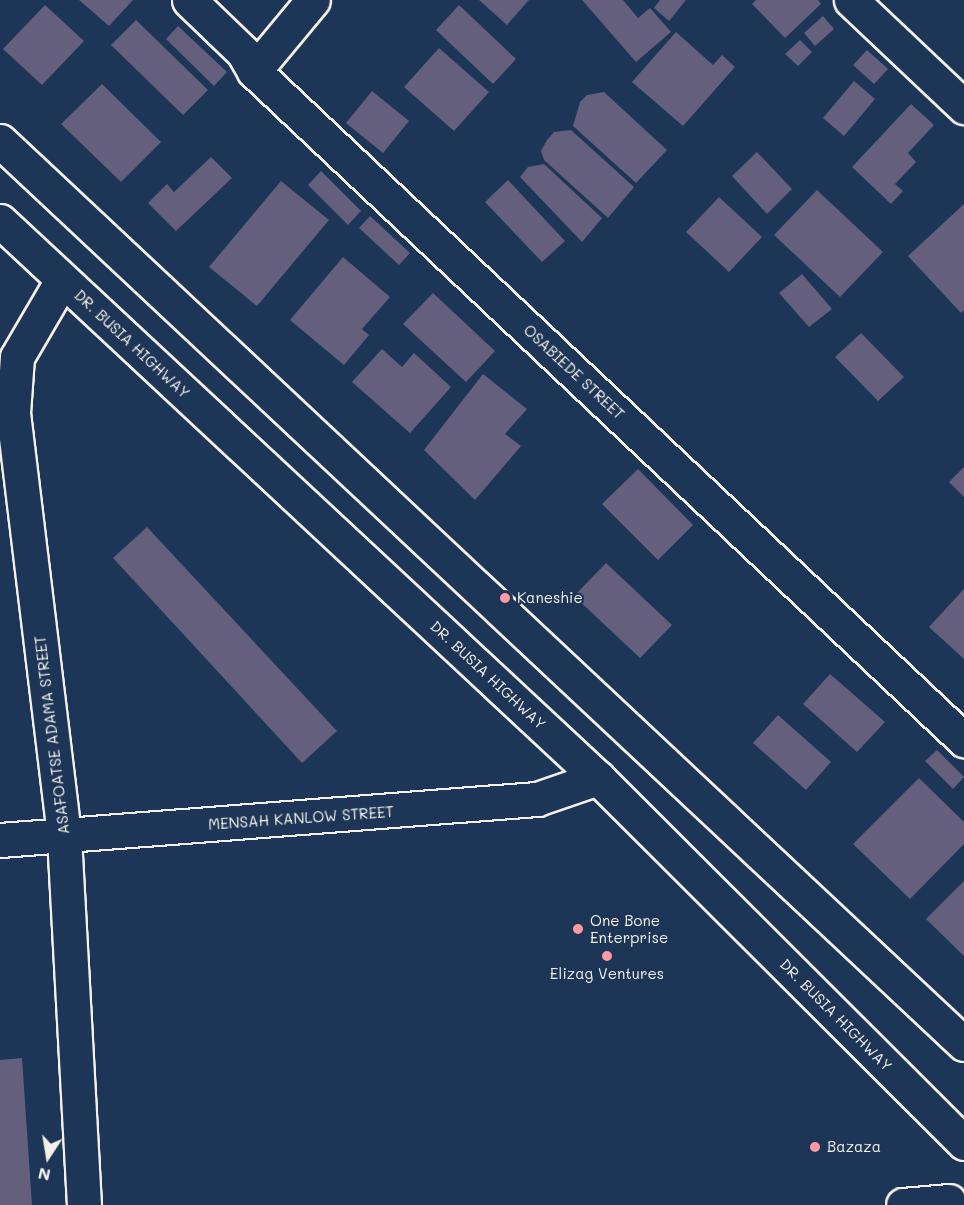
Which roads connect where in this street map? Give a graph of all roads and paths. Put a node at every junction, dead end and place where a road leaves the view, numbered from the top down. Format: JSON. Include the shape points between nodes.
{"nodes":[{"id":1,"x":189,"y":0,"type":"edge"},
{"id":2,"x":313,"y":0,"type":"edge"},
{"id":3,"x":851,"y":0,"type":"edge"},
{"id":4,"x":254,"y":71,"type":"junction"},
{"id":5,"x":964,"y":107,"type":"edge"},
{"id":6,"x":0,"y":141,"type":"edge"},
{"id":7,"x":0,"y":221,"type":"edge"},
{"id":8,"x":63,"y":280,"type":"junction"},
{"id":9,"x":8,"y":347,"type":"edge"},
{"id":10,"x":6,"y":413,"type":"edge"},
{"id":11,"x":964,"y":740,"type":"edge"},
{"id":12,"x":598,"y":778,"type":"junction"},
{"id":13,"x":64,"y":836,"type":"junction"},
{"id":14,"x":0,"y":840,"type":"edge"},
{"id":15,"x":964,"y":1044,"type":"edge"},
{"id":16,"x":964,"y":1143,"type":"edge"},
{"id":17,"x":949,"y":1202,"type":"dead end"},
{"id":18,"x":84,"y":1205,"type":"edge"},
{"id":19,"x":903,"y":1205,"type":"edge"}],
"edges":[{"from":1,"to":4,"type":"main road","name":"OSABIEDE STREET","via":[[243,52]]},
{"from":2,"to":4,"type":"main road"},
{"from":3,"to":5,"type":"main road"},
{"from":4,"to":11,"type":"main road","name":"OSABIEDE STREET"},
{"from":6,"to":15,"type":"main road"},
{"from":7,"to":8,"type":"main road","name":"DR. BUSIA HIGHWAY"},
{"from":8,"to":9,"type":"main road","name":"ASAFOATSE ADAMA STREET"},
{"from":8,"to":12,"type":"main road","name":"DR. BUSIA HIGHWAY"},
{"from":9,"to":10,"type":"main road","name":"ASAFOATSE ADAMA STREET"},
{"from":10,"to":13,"type":"main road","name":"ASAFOATSE ADAMA STREET"},
{"from":12,"to":13,"type":"main road","name":"MENSAH KANLOW STREET","via":[[537,799]]},
{"from":12,"to":16,"type":"main road","name":"DR. BUSIA HIGHWAY"},
{"from":13,"to":14,"type":"main road","name":"MENSAH KANLOW STREET"},
{"from":13,"to":18,"type":"main road","name":"ASAFOATSE ADAMA STREET"},
{"from":17,"to":19,"type":"main road"}]}
